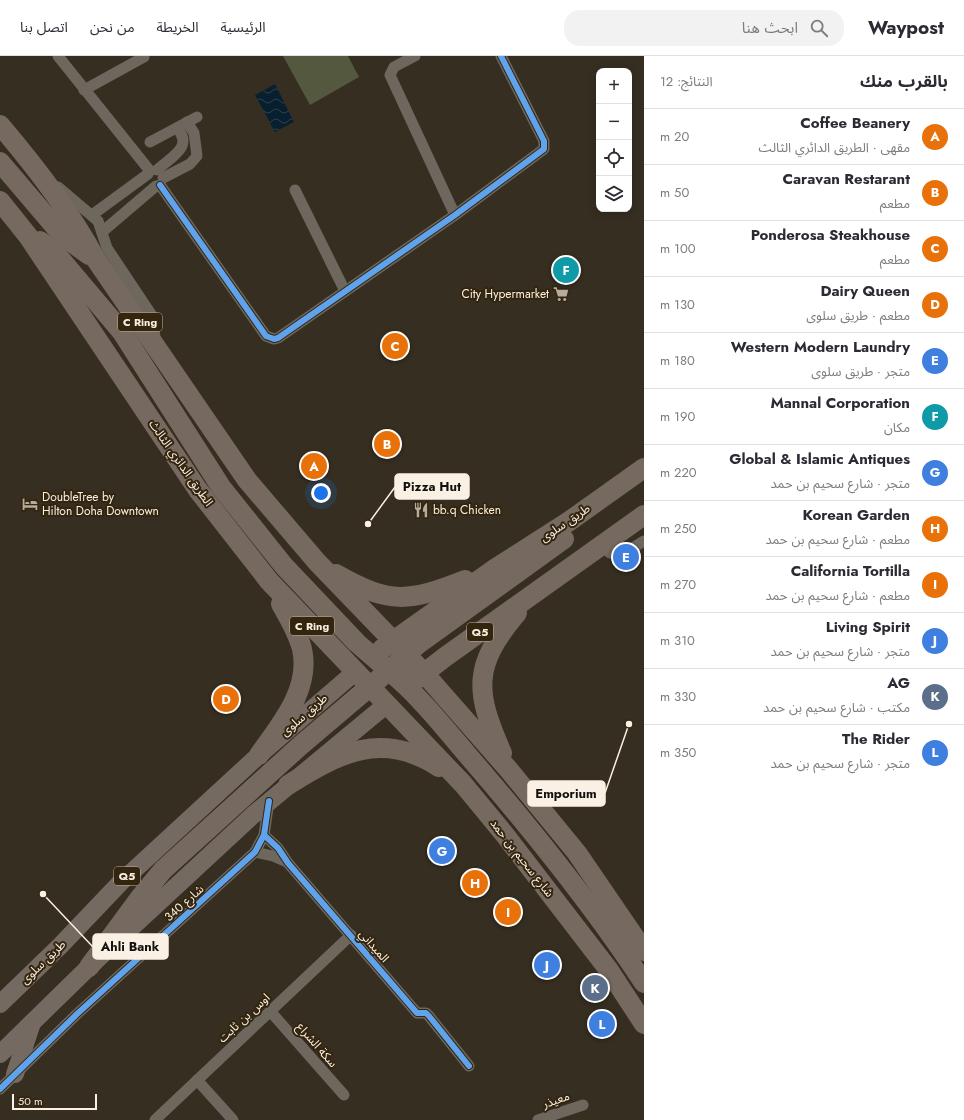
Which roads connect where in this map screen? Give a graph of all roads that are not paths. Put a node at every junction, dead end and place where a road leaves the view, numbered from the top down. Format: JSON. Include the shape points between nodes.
{"nodes":[{"id":1,"x":58,"y":56,"type":"edge"},
{"id":2,"x":415,"y":56,"type":"edge"},
{"id":3,"x":501,"y":56,"type":"edge"},
{"id":4,"x":144,"y":57,"type":"edge"},
{"id":5,"x":84,"y":90,"type":"junction"},
{"id":6,"x":0,"y":125,"type":"edge"},
{"id":7,"x":177,"y":128,"type":"junction"},
{"id":8,"x":150,"y":142,"type":"dead end"},
{"id":9,"x":0,"y":162,"type":"edge"},
{"id":10,"x":41,"y":176,"type":"junction"},
{"id":11,"x":156,"y":177,"type":"junction"},
{"id":12,"x":294,"y":190,"type":"dead end"},
{"id":13,"x":3,"y":206,"type":"edge"},
{"id":14,"x":455,"y":214,"type":"junction"},
{"id":15,"x":92,"y":215,"type":"junction"},
{"id":16,"x":102,"y":232,"type":"junction"},
{"id":17,"x":28,"y":236,"type":"junction"},
{"id":18,"x":94,"y":258,"type":"junction"},
{"id":19,"x":345,"y":291,"type":"junction"},
{"id":20,"x":154,"y":344,"type":"junction"},
{"id":21,"x":644,"y":468,"type":"edge"},
{"id":22,"x":644,"y":482,"type":"edge"},
{"id":23,"x":644,"y":515,"type":"edge"},
{"id":24,"x":644,"y":541,"type":"edge"},
{"id":25,"x":602,"y":544,"type":"junction"},
{"id":26,"x":317,"y":562,"type":"junction"},
{"id":27,"x":496,"y":568,"type":"junction"},
{"id":28,"x":269,"y":581,"type":"junction"},
{"id":29,"x":536,"y":591,"type":"junction"},
{"id":30,"x":392,"y":640,"type":"junction"},
{"id":31,"x":406,"y":655,"type":"junction"},
{"id":32,"x":373,"y":657,"type":"junction"},
{"id":33,"x":389,"y":671,"type":"junction"},
{"id":34,"x":355,"y":672,"type":"junction"},
{"id":35,"x":424,"y":673,"type":"junction"},
{"id":36,"x":370,"y":687,"type":"junction"},
{"id":37,"x":406,"y":687,"type":"junction"},
{"id":38,"x":387,"y":704,"type":"junction"},
{"id":39,"x":259,"y":754,"type":"junction"},
{"id":40,"x":509,"y":770,"type":"junction"},
{"id":41,"x":463,"y":784,"type":"junction"},
{"id":42,"x":288,"y":785,"type":"junction"},
{"id":43,"x":269,"y":801,"type":"junction"},
{"id":44,"x":264,"y":835,"type":"junction"},
{"id":45,"x":255,"y":852,"type":"junction"},
{"id":46,"x":288,"y":863,"type":"junction"},
{"id":47,"x":638,"y":933,"type":"edge"},
{"id":48,"x":350,"y":935,"type":"junction"},
{"id":49,"x":644,"y":951,"type":"edge"},
{"id":50,"x":89,"y":967,"type":"junction"},
{"id":51,"x":644,"y":983,"type":"edge"},
{"id":52,"x":0,"y":1004,"type":"edge"},
{"id":53,"x":270,"y":1011,"type":"junction"},
{"id":54,"x":33,"y":1022,"type":"junction"},
{"id":55,"x":644,"y":1024,"type":"edge"},
{"id":56,"x":0,"y":1054,"type":"edge"},
{"id":57,"x":469,"y":1066,"type":"dead end"},
{"id":58,"x":15,"y":1074,"type":"junction"},
{"id":59,"x":197,"y":1080,"type":"junction"},
{"id":60,"x":0,"y":1089,"type":"edge"},
{"id":61,"x":344,"y":1095,"type":"dead end"},
{"id":62,"x":583,"y":1105,"type":"dead end"},
{"id":63,"x":155,"y":1120,"type":"edge"},
{"id":64,"x":233,"y":1120,"type":"edge"},
{"id":65,"x":538,"y":1120,"type":"edge"}],
"edges":[{"from":1,"to":5,"type":"street"},
{"from":2,"to":14,"type":"street","via":[[394,67],[390,75]]},
{"from":3,"to":14,"type":"street","via":[[544,141],[544,150]]},
{"from":4,"to":5,"type":"street"},
{"from":5,"to":11,"type":"street"},
{"from":6,"to":10,"type":"highway","number":"C Ring"},
{"from":7,"to":8,"type":"street"},
{"from":7,"to":11,"type":"street","via":[[182,133],[184,143]]},
{"from":7,"to":11,"type":"street","via":[[192,119],[198,156],[190,164]]},
{"from":9,"to":18,"type":"highway","via":[[63,236]]},
{"from":10,"to":15,"type":"street","via":[[54,184],[82,210]]},
{"from":10,"to":18,"type":"highway","number":"C Ring"},
{"from":11,"to":15,"type":"street"},
{"from":11,"to":16,"type":"street"},
{"from":11,"to":19,"type":"street","via":[[269,338],[278,338]]},
{"from":12,"to":19,"type":"street"},
{"from":13,"to":17,"type":"highway","name":"الطريق الدائري الثالث","number":"C Ring"},
{"from":14,"to":19,"type":"street"},
{"from":15,"to":16,"type":"street","via":[[98,221]]},
{"from":16,"to":20,"type":"street","via":[[107,248],[154,322]]},
{"from":17,"to":28,"type":"highway","name":"الطريق الدائري الثالث","number":"C Ring","via":[[198,490]]},
{"from":17,"to":32,"type":"highway","via":[[52,249],[122,332],[221,486],[260,537],[300,583]]},
{"from":18,"to":20,"type":"highway","number":"C Ring"},
{"from":20,"to":26,"type":"highway","number":"C Ring","via":[[209,428],[247,480]]},
{"from":21,"to":27,"type":"highway","name":"طريق سلوى","number":"Q5","via":[[568,522]]},
{"from":22,"to":31,"type":"highway"},
{"from":23,"to":25,"type":"highway","number":"Q5"},
{"from":24,"to":25,"type":"street","via":[[620,556],[610,553]]},
{"from":25,"to":29,"type":"highway","number":"Q5"},
{"from":26,"to":27,"type":"highway","via":[[364,589],[406,598],[435,592]]},
{"from":26,"to":30,"type":"highway","number":"C Ring"},
{"from":27,"to":30,"type":"highway","name":"طريق سلوى","number":"Q5"},
{"from":28,"to":34,"type":"highway","name":"الطريق الدائري الثالث","number":"C Ring"},
{"from":28,"to":39,"type":"highway","via":[[298,638],[304,666],[294,702]]},
{"from":29,"to":35,"type":"highway","number":"Q5"},
{"from":29,"to":40,"type":"highway","via":[[495,643],[482,675],[483,705]]},
{"from":30,"to":31,"type":"highway","number":"C Ring"},
{"from":30,"to":32,"type":"highway","name":"طريق سلوى","number":"Q5"},
{"from":30,"to":33,"type":"highway","via":[[398,653],[397,660]]},
{"from":31,"to":33,"type":"highway"},
{"from":31,"to":35,"type":"highway","number":"C Ring"},
{"from":32,"to":33,"type":"highway"},
{"from":32,"to":34,"type":"highway","name":"طريق سلوى","number":"Q5"},
{"from":33,"to":34,"type":"highway","via":[[381,666],[372,665]]},
{"from":33,"to":35,"type":"highway","via":[[408,677]]},
{"from":33,"to":36,"type":"highway"},
{"from":33,"to":37,"type":"highway"},
{"from":33,"to":38,"type":"highway","via":[[384,686]]},
{"from":34,"to":36,"type":"highway","name":"الطريق الدائري الثالث","number":"C Ring"},
{"from":34,"to":39,"type":"main road","name":"طريق سلوى","number":"Q5"},
{"from":35,"to":37,"type":"highway","number":"Q5"},
{"from":35,"to":40,"type":"highway"},
{"from":36,"to":38,"type":"highway","name":"الطريق الدائري الثالث","number":"C Ring"},
{"from":36,"to":50,"type":"highway","via":[[301,745],[163,870]]},
{"from":37,"to":38,"type":"highway","number":"Q5"},
{"from":37,"to":51,"type":"highway","via":[[519,815],[614,938]]},
{"from":38,"to":41,"type":"highway","name":"شارع سحيم بن حمد"},
{"from":38,"to":42,"type":"main road","number":"Q5"},
{"from":39,"to":52,"type":"main road","name":"طريق سلوى","number":"Q5","via":[[121,882]]},
{"from":40,"to":47,"type":"highway"},
{"from":41,"to":42,"type":"highway","via":[[416,754],[398,749],[377,748],[340,756]]},
{"from":41,"to":55,"type":"highway","name":"شارع سحيم بن حمد","via":[[608,969]]},
{"from":42,"to":43,"type":"main road","number":"Q5"},
{"from":43,"to":44,"type":"street","name":"شارع 340"},
{"from":43,"to":50,"type":"main road","number":"Q5"},
{"from":44,"to":45,"type":"street","name":"شارع 340"},
{"from":44,"to":46,"type":"street","name":"الميداني","via":[[278,848]]},
{"from":45,"to":46,"type":"street","name":"الميداني"},
{"from":45,"to":58,"type":"street","name":"شارع 340"},
{"from":46,"to":48,"type":"street","name":"الميداني"},
{"from":47,"to":49,"type":"highway"},
{"from":48,"to":53,"type":"street","name":"اوس بن ثابت"},
{"from":48,"to":57,"type":"street","name":"الميداني","via":[[417,1013],[429,1016]]},
{"from":50,"to":54,"type":"main road","number":"Q5"},
{"from":53,"to":59,"type":"street","name":"اوس بن ثابت"},
{"from":53,"to":61,"type":"street","name":"سكة الشراع"},
{"from":54,"to":56,"type":"main road","number":"Q5"},
{"from":54,"to":58,"type":"main road"},
{"from":58,"to":60,"type":"street","name":"شارع 340"},
{"from":59,"to":63,"type":"street","name":"اوس بن ثابت"},
{"from":59,"to":64,"type":"street"},
{"from":62,"to":65,"type":"street","name":"معيذر"}]}
